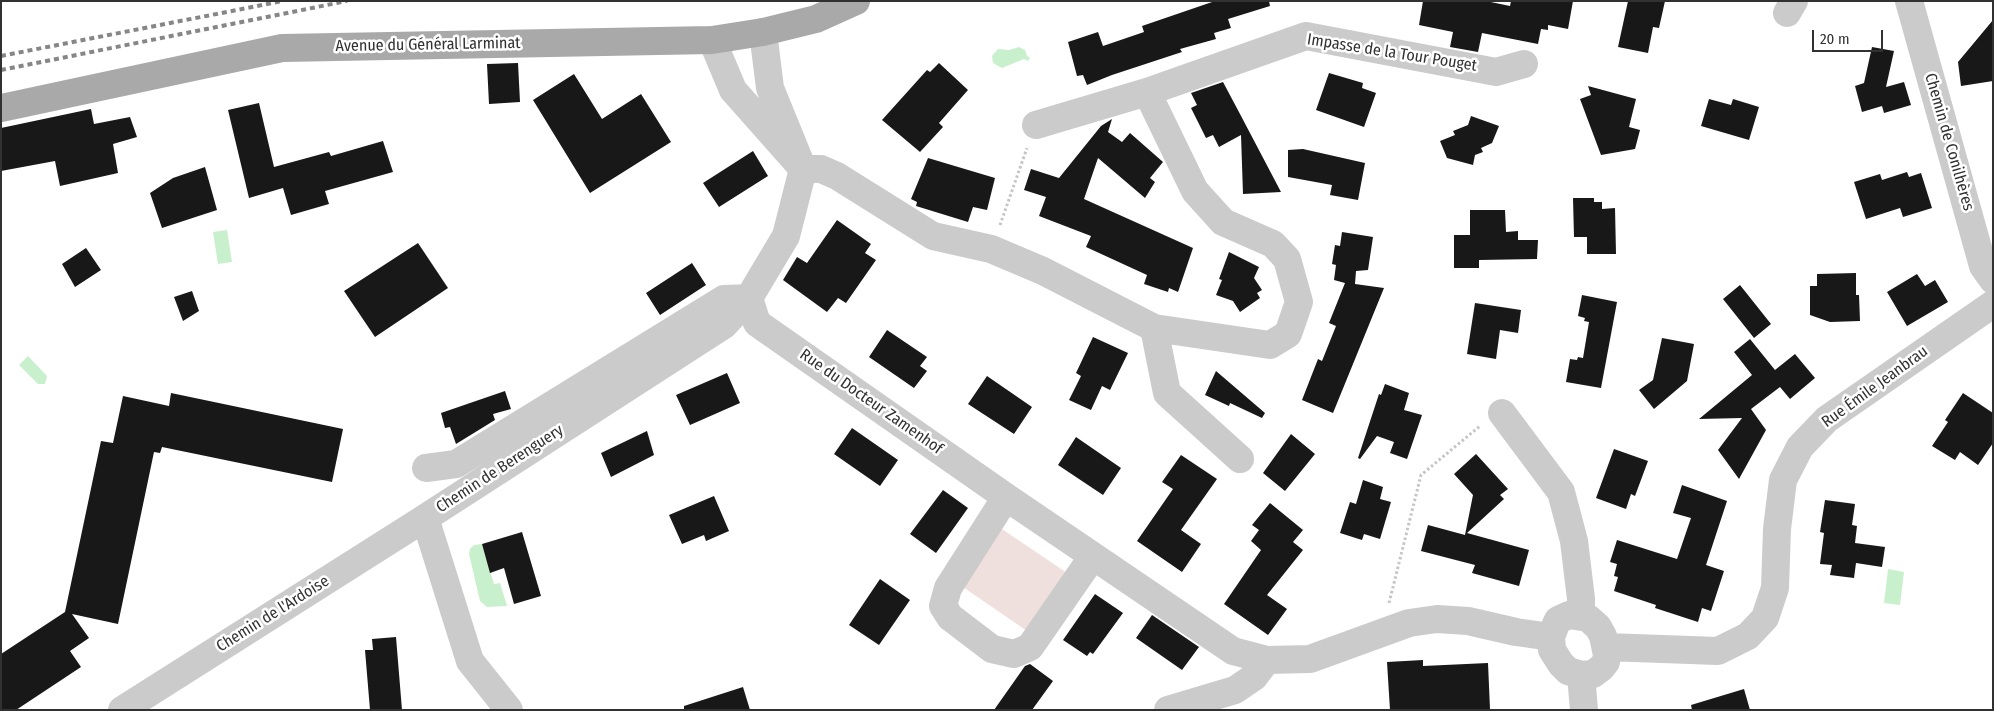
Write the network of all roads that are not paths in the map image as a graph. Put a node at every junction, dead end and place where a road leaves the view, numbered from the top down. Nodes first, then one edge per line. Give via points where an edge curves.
1 (856, 1) edge
2 (1909, 1) edge
3 (763, 32) junction
4 (712, 40) junction
5 (1524, 64) dead end
6 (1147, 92) junction
7 (1, 108) edge
8 (1036, 124) road end
9 (803, 169) junction
10 (1993, 280) edge
11 (749, 298) junction
12 (1993, 304) edge
13 (1154, 328) junction
14 (1502, 412) road end
15 (1240, 459) dead end
16 (426, 468) dead end
17 (1006, 497) junction
18 (425, 518) junction
19 (1093, 556) junction
20 (1581, 616) junction
21 (1551, 637) junction
22 (1606, 647) junction
23 (1267, 660) junction
24 (1581, 676) junction
25 (122, 710) edge
26 (509, 710) edge
27 (1168, 710) edge
28 (1584, 710) edge

1 - 3 main road, Avenue du Général Larminat via 816,19
2 - 10 street, Chemin de Conilhères via 1983,266
3 - 4 main road, Avenue du Général Larminat
3 - 9 street via 770,88
4 - 7 main road, Avenue du Général Larminat via 282,48
4 - 9 street via 733,90
5 - 6 street, Impasse de la Tour Pouget via 1496,72 1306,36
6 - 8 street, Impasse de la Tour Pouget
6 - 13 street via 1195,191 1223,222 1273,244 1287,259 1299,302 1288,334 1270,345
9 - 11 street, Chemin de Berenguery via 786,236
9 - 13 street via 820,169 837,176 933,236 991,249 1043,271
11 - 16 street, Chemin de Berenguery via 724,300 456,464
11 - 17 street, Rue du Docteur Zamenhof via 756,323
11 - 18 street, Chemin de Berenguery via 724,325
12 - 22 street, Rue Émile Jeanbrau via 1827,419 1800,447 1783,480 1775,588 1765,618 1748,636 1718,650
13 - 15 street via 1167,394
14 - 20 street via 1561,492 1574,541
17 - 19 street, Rue du Docteur Zamenhof
17 - 19 street via 948,588 943,606 950,617 992,649 1014,654 1030,647
18 - 25 street, Chemin de l'Ardoise
18 - 26 street, Chemin de Berenguery via 470,661
19 - 23 street, Rue du Docteur Zamenhof via 1233,651
20 - 21 street via 1569,615 1558,620
20 - 22 street via 1598,627
21 - 23 street, Rue du Docteur Zamenhof via 1468,621 1437,619 1409,623 1310,659
21 - 24 street via 1552,650 1561,664
22 - 24 street via 1602,668
23 - 27 street via 1254,677 1235,690
24 - 28 street

